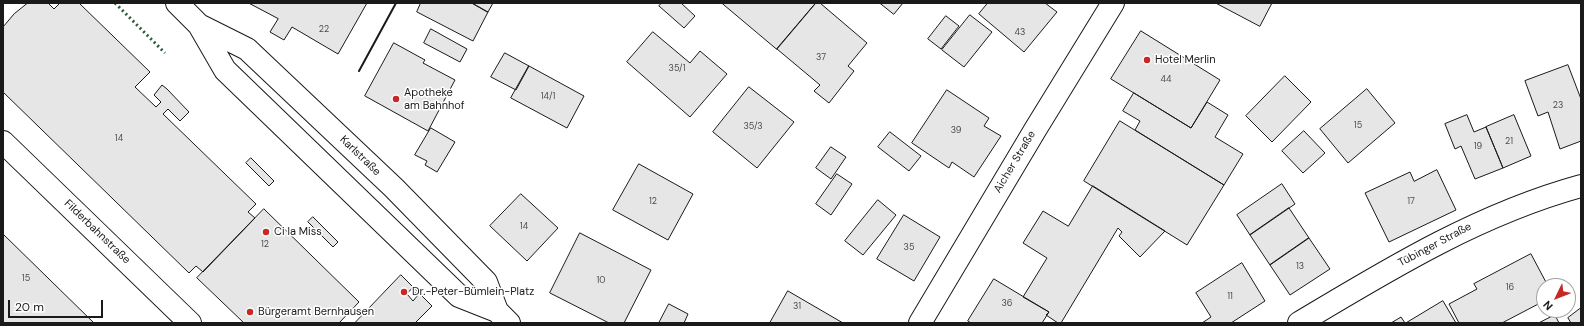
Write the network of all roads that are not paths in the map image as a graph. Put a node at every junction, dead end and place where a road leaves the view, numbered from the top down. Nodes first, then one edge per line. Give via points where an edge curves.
1 (177, 3) edge
2 (1113, 3) edge
3 (200, 24) junction
4 (311, 110) junction
5 (282, 124) junction
6 (3, 142) edge
7 (1581, 186) edge
8 (394, 188) junction
9 (369, 209) junction
10 (503, 317) edge
11 (190, 323) edge
12 (920, 323) edge
13 (1299, 323) edge

1 - 3 main road, Karlstraße
2 - 12 main road, Aicher Straße
3 - 4 main road, Karlstraße via 247,49
3 - 5 main road, Karlstraße via 225,70
4 - 5 main road via 291,101 284,103 278,108 278,117
4 - 8 main road, Karlstraße
5 - 9 main road, Karlstraße
6 - 11 main road, Filderbahnstraße
7 - 13 main road, Tübinger Straße via 1532,202 1468,228 1426,249
8 - 9 main road via 388,207
8 - 10 main road, Karlstraße via 486,282
9 - 10 main road, Karlstraße via 459,296

